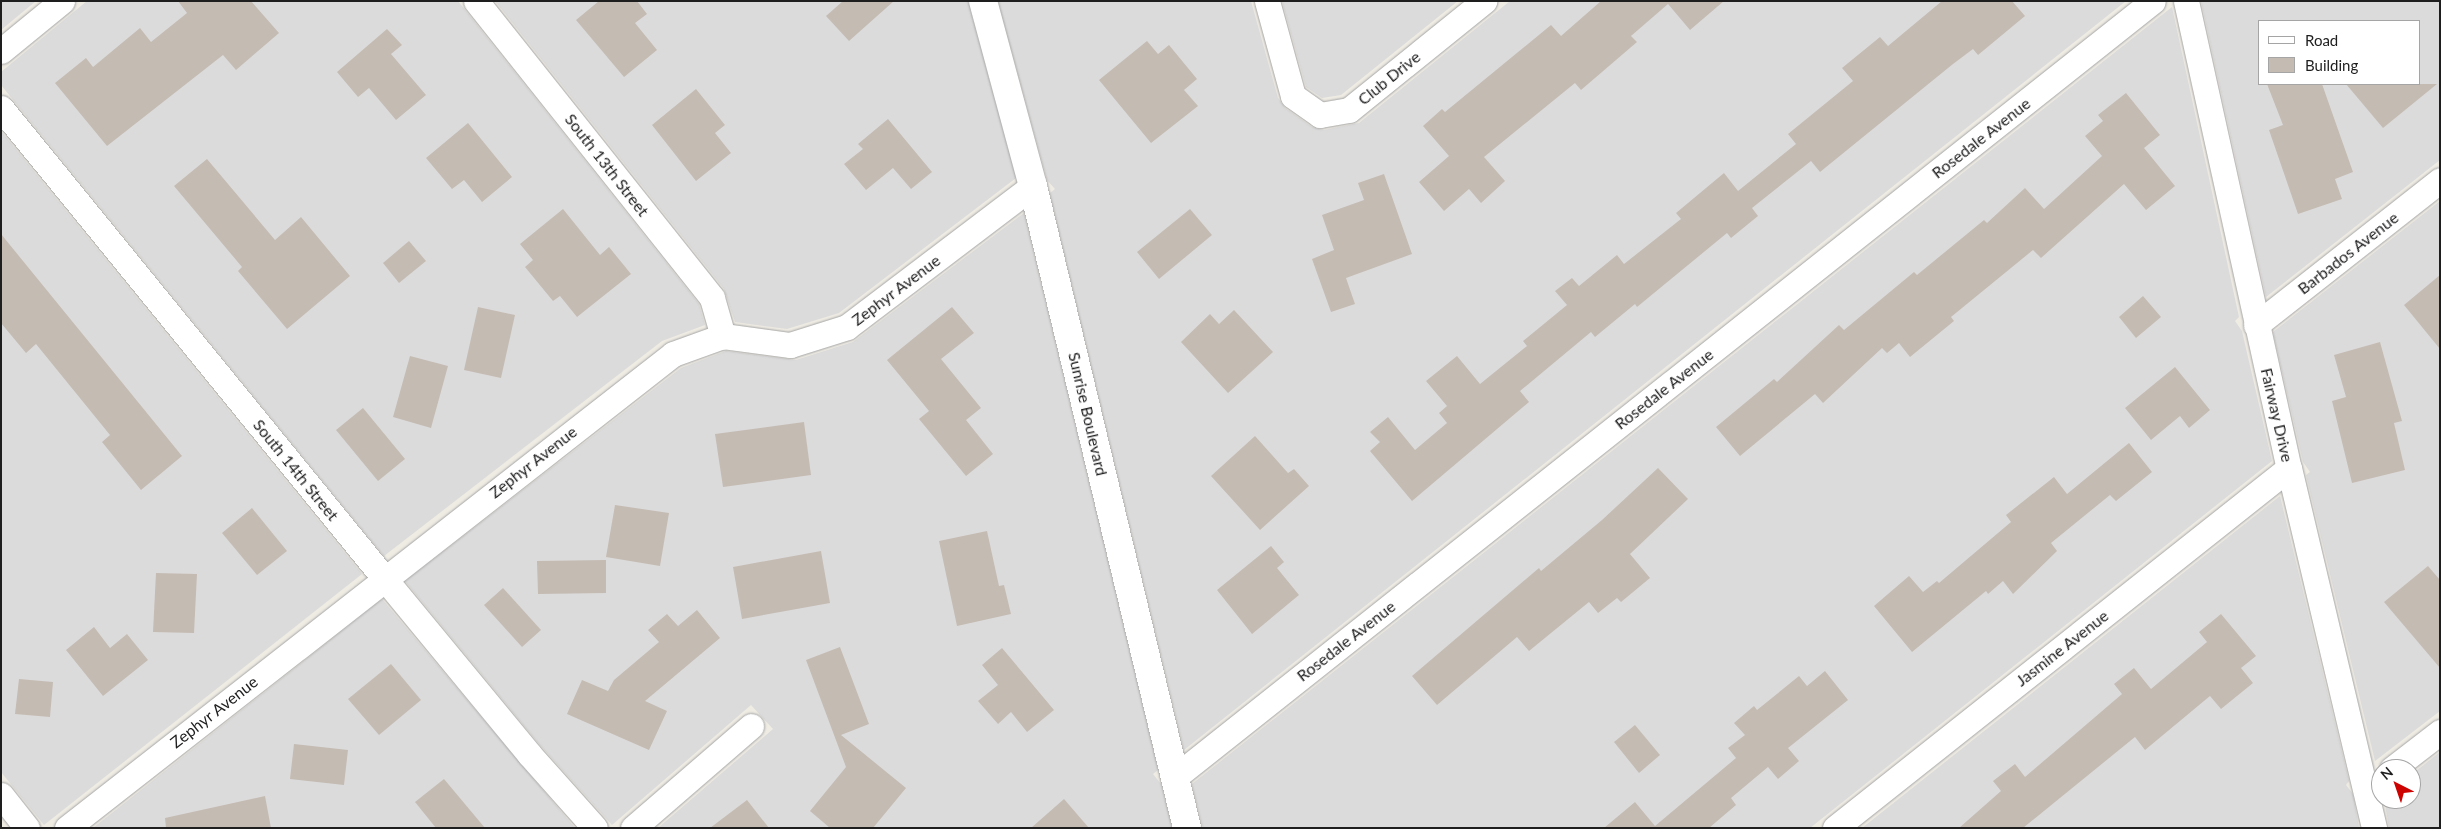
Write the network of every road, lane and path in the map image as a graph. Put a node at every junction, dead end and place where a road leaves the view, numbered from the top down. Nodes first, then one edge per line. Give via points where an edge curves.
1 (62, 1) edge
2 (476, 1) edge
3 (983, 1) edge
4 (1266, 1) edge
5 (1484, 1) edge
6 (2152, 1) edge
7 (2186, 1) edge
8 (1, 51) edge
9 (1, 108) edge
10 (2440, 180) edge
11 (1033, 186) junction
12 (2256, 325) junction
13 (723, 336) junction
14 (2289, 468) junction
15 (384, 578) junction
16 (751, 726) dead end
17 (2440, 732) edge
18 (2405, 759) edge
19 (2371, 772) edge
20 (1174, 777) junction
21 (1, 795) edge
22 (2374, 809) edge
23 (27, 828) edge
24 (67, 828) edge
25 (595, 828) edge
26 (633, 828) edge
27 (1187, 828) edge
28 (1835, 828) edge
29 (2374, 828) edge

1 - 8 street
2 - 13 street, South 13th Street via 712,298
3 - 11 street, Sunrise Boulevard
4 - 5 street, Club Drive via 1293,96 1320,115 1349,110
6 - 20 street, Rosedale Avenue
7 - 12 street, Fairway Drive
9 - 15 street, South 14th Street
10 - 12 street, Barbados Avenue
11 - 13 street, Zephyr Avenue via 847,327 790,346
11 - 20 street, Sunrise Boulevard
12 - 14 street, Fairway Drive
13 - 15 street, Zephyr Avenue via 672,354
14 - 19 street, Fairway Drive
14 - 28 street, Jasmine Avenue
15 - 24 street, Zephyr Avenue
15 - 25 street, South 14th Street via 529,754
16 - 26 street
17 - 18 street
20 - 27 street, Sunrise Boulevard
21 - 23 street
22 - 29 street, Fairway Drive

